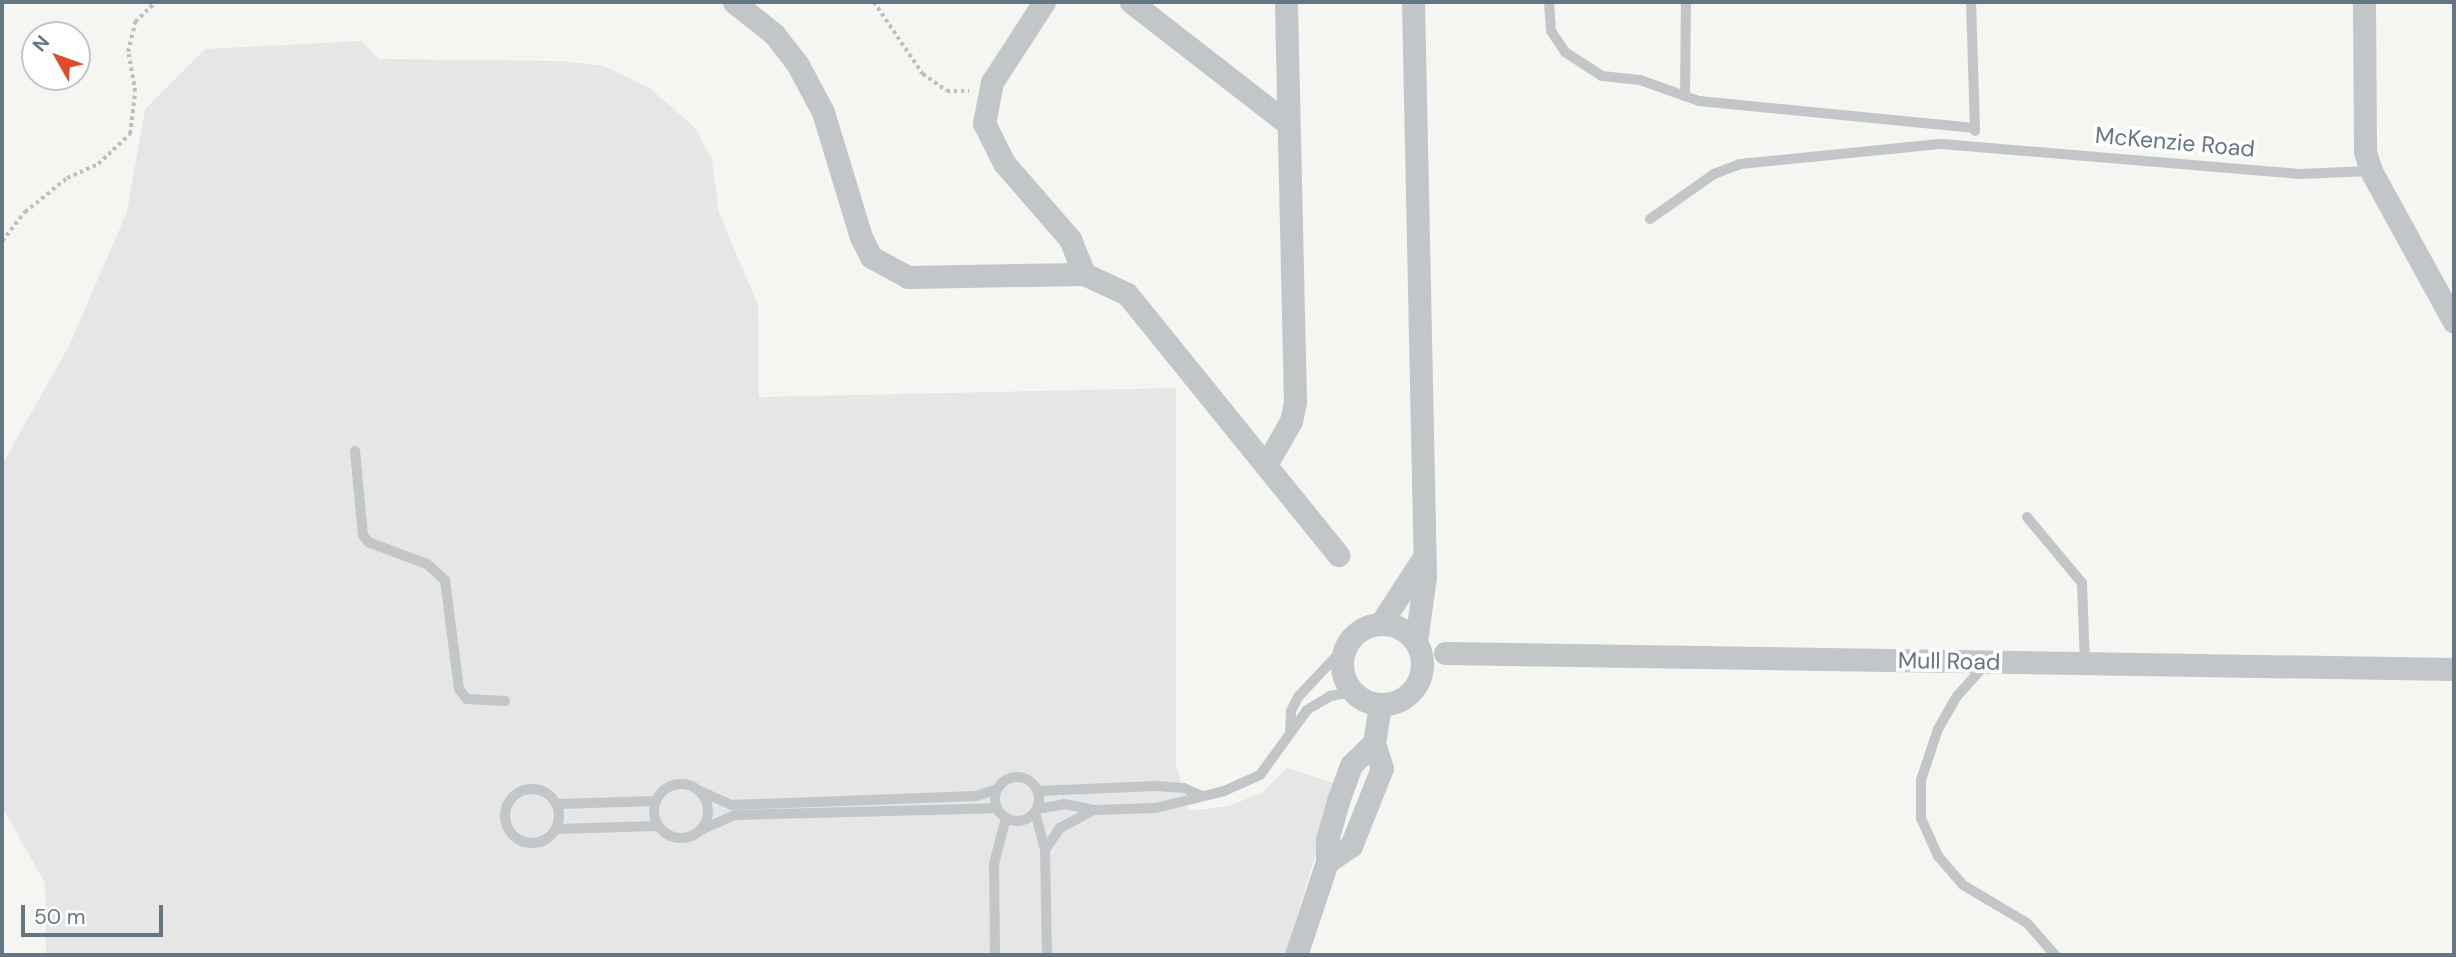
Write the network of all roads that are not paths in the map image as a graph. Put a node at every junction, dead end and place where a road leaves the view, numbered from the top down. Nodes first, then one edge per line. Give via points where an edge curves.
1 (734, 2) edge
2 (1044, 2) edge
3 (1131, 2) edge
4 (1286, 2) edge
5 (1413, 2) edge
6 (1549, 2) edge
7 (1686, 2) edge
8 (1971, 2) edge
9 (2364, 2) edge
10 (1685, 96) junction
11 (1287, 123) junction
12 (1975, 128) junction
13 (1976, 145) junction
14 (2371, 171) junction
15 (1650, 219) dead end
16 (1084, 274) junction
17 (2454, 322) edge
18 (355, 451) dead end
19 (1267, 463) junction
20 (2027, 517) dead end
21 (1338, 555) dead end
22 (1422, 561) junction
23 (1381, 623) junction
24 (1416, 641) junction
25 (1345, 648) junction
26 (1445, 653) dead end
27 (1989, 661) junction
28 (2085, 663) junction
29 (2454, 669) edge
30 (1353, 692) junction
31 (505, 701) dead end
32 (1380, 704) junction
33 (1290, 732) junction
34 (998, 789) junction
35 (700, 791) junction
36 (1038, 791) junction
37 (1200, 795) junction
38 (656, 801) junction
39 (557, 804) junction
40 (997, 808) junction
41 (1036, 810) junction
42 (1094, 810) junction
43 (1006, 818) junction
44 (658, 826) junction
45 (556, 829) junction
46 (701, 830) junction
47 (1045, 850) junction
48 (995, 955) edge
49 (1046, 955) edge
50 (1296, 955) edge
51 (2055, 955) edge

1 - 16 street via 774,34 798,65 823,112 860,237 880,264 908,277
2 - 16 street via 989,91 984,123 1004,163 1070,239
3 - 11 street
4 - 11 street
5 - 22 street
6 - 10 lane via 1551,31 1565,52 1584,68
7 - 10 lane
8 - 12 lane
9 - 14 street via 2365,152
10 - 12 lane
11 - 19 street via 1295,402 1291,421
12 - 13 lane
13 - 14 lane, McKenzie Road via 2299,174
13 - 15 lane, McKenzie Road via 1740,164 1714,174
14 - 17 street
16 - 19 street via 1127,294 1143,309
18 - 31 lane via 363,535 368,542 427,564 444,580 459,689 467,699
19 - 21 street
20 - 28 lane via 2082,583
22 - 23 street
22 - 24 street via 1425,597
23 - 24 street via 1395,625
23 - 25 street via 1359,630
24 - 32 street via 1421,653 1420,678 1405,697
25 - 30 street via 1342,671
25 - 33 lane via 1298,697 1291,711
26 - 27 street, Mull Road
27 - 28 street, Mull Road
27 - 51 lane via 1956,696 1938,729 1921,780 1921,818 1938,856 1963,885 2027,923
28 - 29 street, Mull Road
30 - 32 street
30 - 33 lane via 1317,702
32 - 50 street via 1374,743 1352,765
33 - 37 lane via 1261,775 1224,791
34 - 35 lane via 976,796 732,805
34 - 36 lane via 1006,780 1018,777 1030,781
34 - 40 lane
35 - 38 lane via 677,784
35 - 46 lane via 709,810
36 - 37 lane via 1156,786 1184,788
36 - 41 lane
37 - 42 lane via 1156,807
38 - 39 lane
38 - 44 lane
39 - 45 lane
39 - 45 lane via 542,790 524,790 510,800 505,817 511,833 526,843 543,841
40 - 43 lane
40 - 46 lane via 735,815
41 - 42 lane via 1073,804
41 - 43 lane via 1021,820
41 - 47 lane
42 - 47 lane via 1060,828
43 - 48 lane via 994,864
44 - 45 lane
44 - 46 lane via 668,836 682,839
47 - 49 lane

